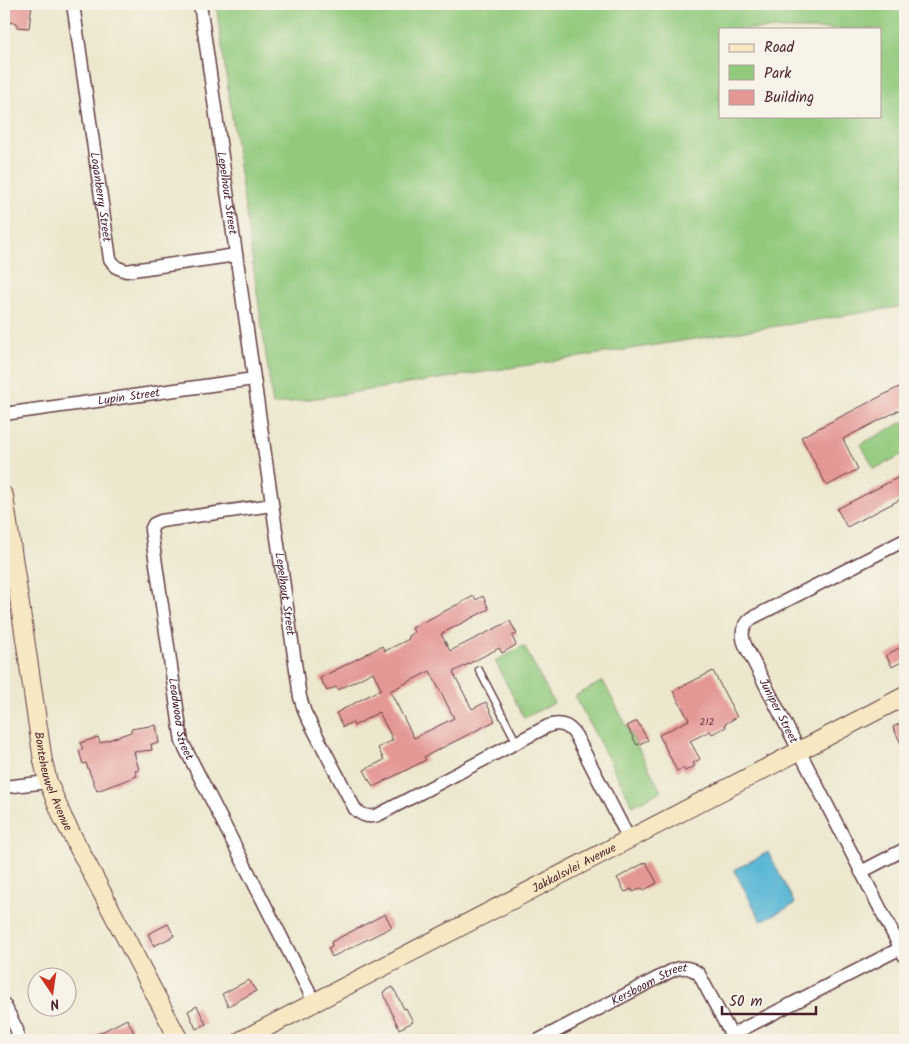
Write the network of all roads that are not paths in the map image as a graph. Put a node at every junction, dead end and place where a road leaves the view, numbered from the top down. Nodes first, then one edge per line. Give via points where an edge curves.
1 (73, 4) edge
2 (200, 4) edge
3 (236, 255) junction
4 (254, 379) junction
5 (4, 414) edge
6 (4, 496) edge
7 (272, 505) junction
8 (905, 540) edge
9 (479, 670) dead end
10 (905, 696) edge
11 (517, 742) junction
12 (799, 751) junction
13 (48, 782) junction
14 (4, 787) edge
15 (629, 840) junction
16 (905, 849) edge
17 (861, 872) junction
18 (903, 952) edge
19 (315, 1003) junction
20 (4, 1004) edge
21 (732, 1038) edge
22 (18, 1040) edge
23 (179, 1040) edge
24 (242, 1040) edge
25 (539, 1040) edge

1 - 3 street, Loganberry Street via 110,260 116,267 126,270
2 - 3 street, Lepelhout Street
3 - 4 street, Lepelhout Street
4 - 5 street, Lupin Street
4 - 7 street, Lepelhout Street
6 - 13 street, Bonteheuwel Avenue
7 - 11 street, Lepelhout Street via 302,703 359,812 368,816 378,815
7 - 19 street, Leadwood Street via 161,521 151,530 182,742
8 - 12 street, Juniper Street via 752,618 744,626 744,643
9 - 11 lane
10 - 12 street, Jakkalsvlei Avenue
11 - 15 street, Lepelhout Street via 553,724 568,727 576,736
12 - 15 street, Jakkalsvlei Avenue
12 - 17 street, Juniper Street
13 - 14 street
13 - 23 street, Bonteheuwel Avenue
15 - 19 street, Jakkalsvlei Avenue
16 - 17 street
17 - 18 street, Juniper Street
18 - 21 street
19 - 24 street, Jakkalsvlei Avenue
20 - 22 street via 17,1030
21 - 25 street, Kersboom Street via 699,974 683,967

